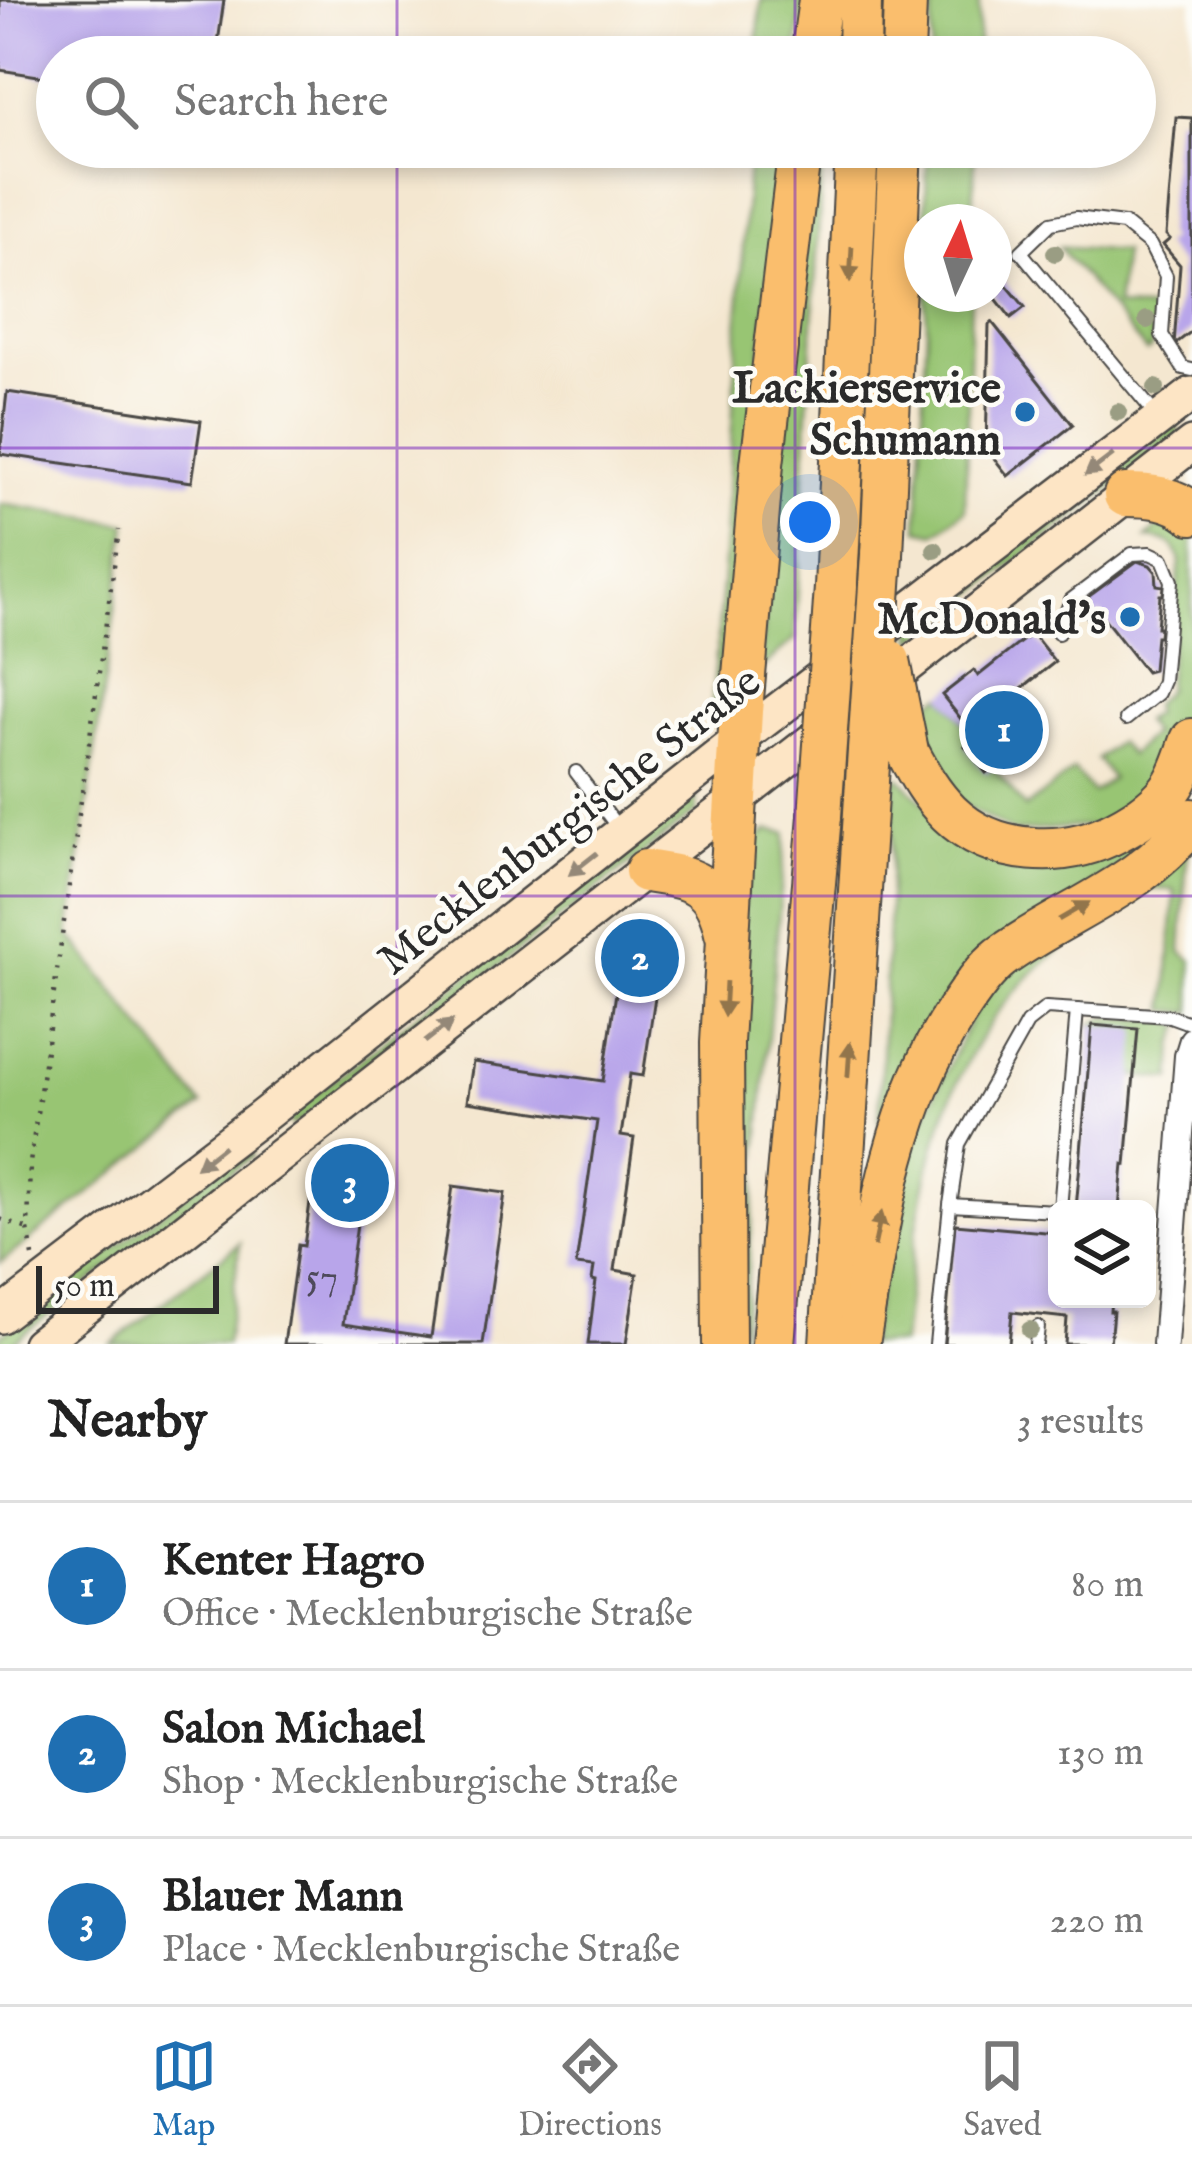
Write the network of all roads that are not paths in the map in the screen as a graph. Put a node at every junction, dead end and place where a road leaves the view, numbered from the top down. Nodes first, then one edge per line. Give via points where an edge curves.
1 (820, 0) edge
2 (860, 0) edge
3 (905, 0) edge
4 (815, 36) edge
5 (859, 36) edge
6 (904, 36) edge
7 (797, 168) edge
8 (856, 168) edge
9 (899, 168) edge
10 (1192, 370) edge
11 (1192, 394) edge
12 (1159, 419) junction
13 (1192, 444) edge
14 (1125, 495) junction
15 (1192, 513) edge
16 (878, 607) junction
17 (1058, 633) dead end
18 (1126, 719) dead end
19 (740, 740) junction
20 (1192, 740) edge
21 (576, 772) dead end
22 (753, 787) junction
23 (1192, 820) edge
24 (622, 833) junction
25 (646, 871) junction
26 (728, 942) junction
27 (1077, 1010) junction
28 (1192, 1024) edge
29 (1192, 1040) edge
30 (260, 1118) junction
31 (282, 1154) junction
32 (1059, 1200) edge
33 (950, 1205) junction
34 (1048, 1210) edge
35 (0, 1316) edge
36 (1038, 1328) dead end
37 (39, 1344) edge
38 (724, 1344) edge
39 (773, 1344) edge
40 (831, 1344) edge
41 (857, 1344) edge
42 (936, 1344) edge
43 (1036, 1344) edge
44 (1165, 1344) edge

1 - 4 highway
2 - 5 highway
3 - 6 highway
7 - 19 highway
8 -> 39 highway, bridge via 820,817
9 - 16 highway, bridge
10 - 12 lane via 1162,334 1166,275 1150,245 1124,224 1051,223 1021,252
11 - 12 main road, Mecklenburgische Straße
12 -> 19 main road, Mecklenburgische Straße
13 - 14 main road, Mecklenburgische Straße
14 - 15 highway
14 - 22 main road, Mecklenburgische Straße
16 - 20 highway, bridge via 907,751 923,783 952,816 1006,845 1051,850 1105,837 1151,811 1174,784
40 -> 16 highway, bridge
17 - 18 lane via 1071,600 1132,554 1163,559 1172,581 1163,681
19 - 22 highway
19 - 24 main road, Mecklenburgische Straße
21 - 24 lane
22 - 25 main road, Mecklenburgische Straße
22 - 26 highway
41 -> 23 highway via 896,1144 938,1041 964,1000 996,961 1138,875
24 -> 30 main road, Mecklenburgische Straße
25 - 26 highway via 703,886
31 -> 25 main road, Mecklenburgische Straße
26 -> 38 highway
27 - 28 lane
27 - 32 lane
27 - 33 lane via 1046,1008 1027,1023 959,1144
29 - 44 street
30 - 31 lane
30 -> 35 main road, Mecklenburgische Straße
31 - 37 main road, Mecklenburgische Straße
33 - 34 lane
33 - 42 lane
36 - 43 lane

